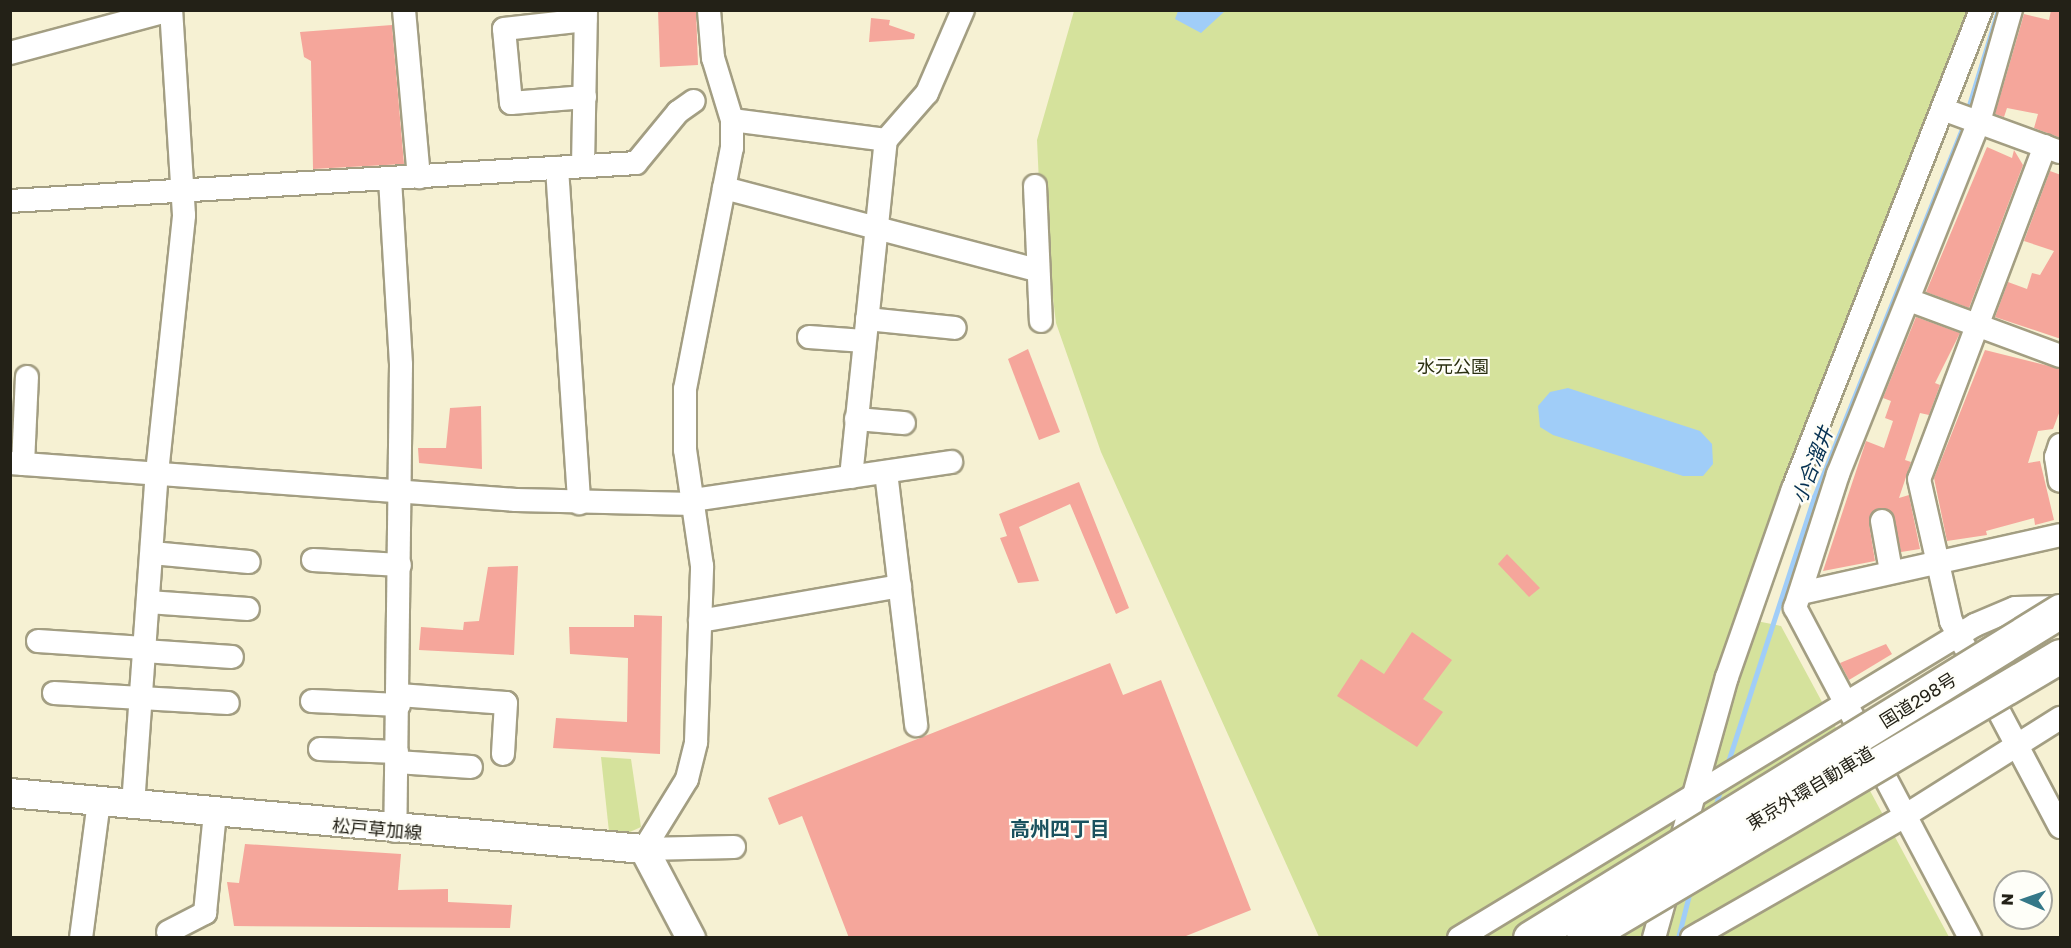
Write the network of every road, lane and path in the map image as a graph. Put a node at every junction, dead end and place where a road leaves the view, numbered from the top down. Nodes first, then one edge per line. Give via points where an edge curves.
1 (170, 10) edge
2 (404, 10) edge
3 (709, 10) edge
4 (963, 10) edge
5 (1981, 10) edge
6 (2010, 10) edge
7 (586, 15) edge
8 (10, 52) edge
9 (585, 97) junction
10 (694, 101) dead end
11 (1945, 110) junction
12 (732, 120) junction
13 (1978, 122) junction
14 (886, 140) junction
15 (2053, 149) edge
16 (583, 166) junction
17 (556, 168) junction
18 (419, 177) junction
19 (390, 179) junction
20 (1035, 186) dead end
21 (724, 188) junction
22 (185, 189) junction
23 (10, 201) edge
24 (877, 228) junction
25 (1036, 270) junction
26 (1909, 300) junction
27 (1041, 321) dead end
28 (1978, 325) junction
29 (955, 328) dead end
30 (866, 330) junction
31 (809, 337) dead end
32 (2061, 356) edge
33 (27, 377) dead end
34 (856, 419) junction
35 (904, 423) dead end
36 (2061, 445) edge
37 (951, 462) dead end
38 (17, 464) edge
39 (886, 472) junction
40 (157, 473) junction
41 (851, 477) junction
42 (2061, 481) edge
43 (401, 492) junction
44 (694, 502) junction
45 (579, 503) junction
46 (1882, 521) dead end
47 (2061, 536) edge
48 (152, 553) junction
49 (314, 560) dead end
50 (1937, 561) junction
51 (249, 562) dead end
52 (400, 565) junction
53 (1891, 571) junction
54 (900, 586) junction
55 (1762, 588) junction
56 (1798, 601) junction
57 (148, 602) junction
58 (248, 609) dead end
59 (2061, 609) edge
60 (700, 621) junction
61 (1958, 635) junction
62 (2061, 636) edge
63 (38, 641) dead end
64 (144, 649) junction
65 (2061, 656) edge
66 (232, 657) dead end
67 (2061, 682) edge
68 (54, 693) dead end
69 (140, 697) junction
70 (399, 700) junction
71 (312, 701) dead end
72 (228, 703) dead end
73 (1844, 706) junction
74 (2061, 718) edge
75 (916, 725) dead end
76 (2016, 745) junction
77 (320, 748) dead end
78 (503, 754) dead end
79 (397, 757) junction
80 (471, 767) dead end
81 (10, 793) edge
82 (1701, 795) junction
83 (99, 801) junction
84 (133, 805) junction
85 (216, 813) junction
86 (1903, 817) junction
87 (2061, 827) edge
88 (395, 831) junction
89 (734, 847) dead end
90 (644, 849) junction
91 (168, 932) dead end
92 (1693, 937) edge
93 (81, 938) edge
94 (691, 938) edge
95 (1459, 938) edge
96 (1530, 938) edge
97 (1559, 938) edge
98 (1583, 938) edge
99 (1623, 938) edge
100 (1654, 938) edge
101 (1970, 938) edge

1 - 8 street
1 - 22 street
2 - 18 street
3 - 12 street via 713,58
4 - 14 street via 927,93
5 - 11 street
6 - 13 street
7 - 9 street
7 - 9 street via 504,28 512,102
9 - 16 street
10 - 16 street via 678,112 636,163
11 - 13 street
11 - 55 street via 1793,489
12 - 14 street
12 - 21 street
13 - 15 street
13 - 26 street
14 - 24 street
15 - 28 street
16 - 17 street
17 - 18 street
17 - 45 street
18 - 19 street
19 - 22 street
19 - 43 street
20 - 25 street
21 - 24 street
21 - 44 street via 685,389 684,435
22 - 23 street
22 - 40 street
24 - 25 street
24 - 30 street
25 - 27 street
26 - 28 street
26 - 56 street via 1838,474
28 - 32 street
28 - 50 street via 1919,479
29 - 30 street
30 - 31 street
30 - 34 street
33 - 38 street
34 - 35 street
34 - 41 street
36 - 42 street via 2056,457
37 - 39 street
38 - 40 street
39 - 41 street
39 - 54 street
40 - 43 street
40 - 48 street
41 - 44 street
43 - 45 street
43 - 52 street
44 - 45 street
44 - 60 street via 702,566
46 - 53 street
47 - 50 street
48 - 51 street
48 - 57 street
49 - 52 street
50 - 53 street
50 - 61 street
52 - 70 street
53 - 56 street
54 - 60 street
54 - 75 street
55 - 56 street
55 - 82 street via 1737,652
56 - 73 street
57 - 58 street
57 - 64 street
59 - 61 street via 2015,608
59 - 96 highway, 国道298号, bridge
60 - 90 street via 693,762
61 - 73 street
61 - 76 street
62 - 97 highway, 東京外環自動車道
63 - 64 street
64 - 66 street
64 - 69 street
65 - 98 highway, 東京外環自動車道, bridge
67 - 99 highway
68 - 69 street
69 - 72 street
69 - 84 street
70 - 71 street
70 - 78 street via 506,703
70 - 79 street
73 - 82 street
73 - 86 street
74 - 76 street
76 - 86 street
76 - 87 street
77 - 79 street
79 - 80 street
79 - 88 street
81 - 83 main road, 松戸草加線
82 - 95 street
82 - 100 street
83 - 84 main road, 松戸草加線
83 - 93 street
84 - 85 main road, 松戸草加線
85 - 88 main road, 松戸草加線
85 - 91 street via 205,913
86 - 92 street
86 - 101 street
88 - 90 main road, 松戸草加線
89 - 90 street
90 - 94 main road

